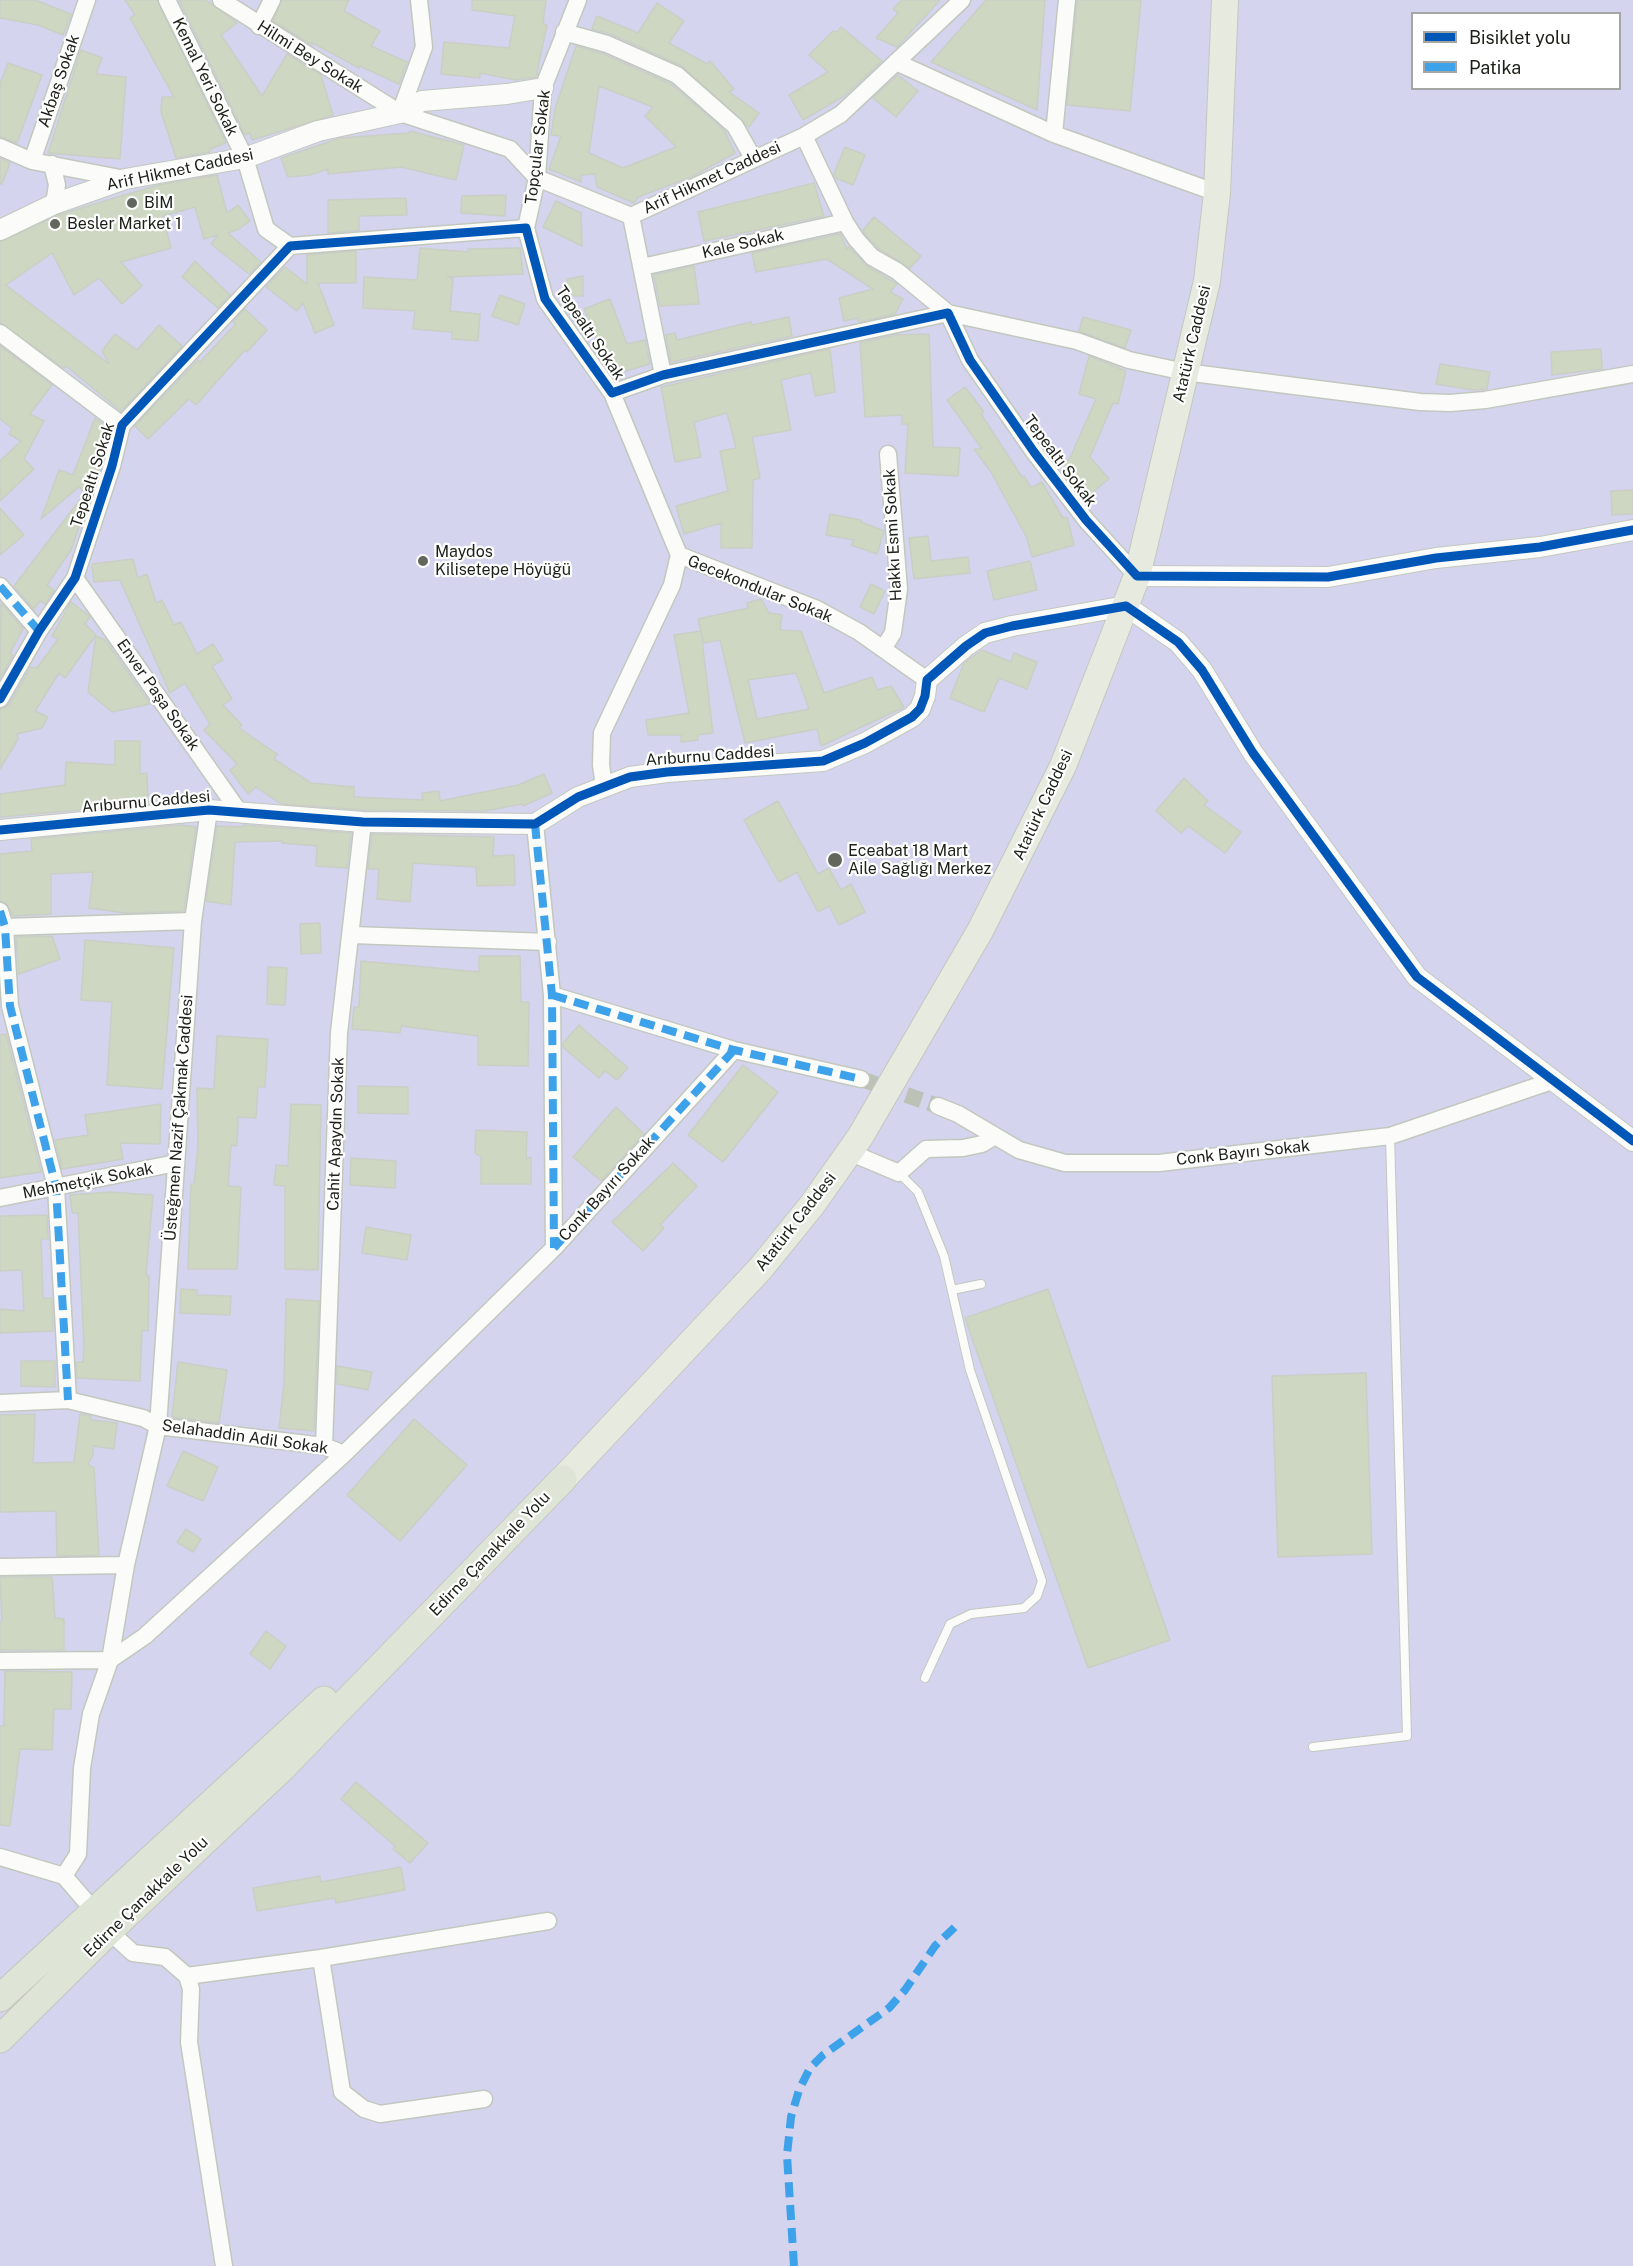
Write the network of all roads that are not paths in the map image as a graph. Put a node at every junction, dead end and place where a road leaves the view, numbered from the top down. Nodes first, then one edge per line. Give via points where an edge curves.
1 (87, 0) edge
2 (167, 0) edge
3 (221, 0) edge
4 (272, 0) edge
5 (419, 0) edge
6 (578, 0) edge
7 (962, 0) edge
8 (1066, 0) edge
9 (1225, 0) edge
10 (259, 26) junction
11 (564, 32) junction
12 (896, 62) junction
13 (543, 88) junction
14 (400, 113) junction
15 (1054, 134) junction
16 (804, 136) junction
17 (0, 147) edge
18 (244, 158) junction
19 (753, 158) junction
20 (32, 161) junction
21 (52, 164) junction
22 (537, 178) junction
23 (125, 179) junction
24 (1217, 193) junction
25 (54, 204) junction
26 (631, 216) junction
27 (845, 222) junction
28 (526, 228) junction
29 (0, 230) edge
30 (290, 246) junction
31 (642, 267) junction
32 (948, 313) junction
33 (0, 333) edge
34 (1185, 372) junction
35 (1633, 374) edge
36 (663, 375) junction
37 (612, 393) junction
38 (122, 425) junction
39 (888, 454) dead end
40 (1633, 530) edge
41 (679, 555) junction
42 (1137, 576) junction
43 (75, 578) junction
44 (0, 586) edge
45 (1126, 606) junction
46 (39, 631) junction
47 (883, 649) junction
48 (927, 680) junction
49 (0, 699) edge
50 (604, 786) junction
51 (209, 810) junction
52 (240, 813) junction
53 (363, 822) junction
54 (535, 824) junction
55 (0, 830) edge
56 (2, 919) edge
57 (193, 921) junction
58 (352, 935) junction
59 (548, 942) junction
60 (552, 995) junction
61 (5, 1008) edge
62 (734, 1050) junction
63 (861, 1079) tunnel mouth
64 (1552, 1081) junction
65 (938, 1106) tunnel mouth
66 (995, 1136) junction
67 (1390, 1136) junction
68 (1633, 1141) edge
69 (849, 1152) junction
70 (176, 1163) junction
71 (898, 1173) junction
72 (56, 1187) junction
73 (0, 1198) edge
74 (554, 1248) junction
75 (981, 1284) dead end
76 (952, 1290) junction
77 (68, 1400) junction
78 (0, 1403) edge
79 (158, 1426) junction
80 (324, 1446) junction
81 (344, 1454) junction
82 (563, 1479) joint
83 (126, 1565) junction
84 (0, 1567) edge
85 (110, 1660) junction
86 (0, 1661) edge
87 (925, 1678) dead end
88 (1312, 1748) dead end
89 (0, 1857) edge
90 (64, 1876) junction
91 (102, 1921) junction
92 (548, 1921) dead end
93 (321, 1958) junction
94 (187, 1976) junction
95 (0, 1998) edge
96 (0, 2039) edge
97 (484, 2099) dead end
98 (224, 2266) edge

1 - 20 street, Akbaş Sokak
2 - 18 street, Kemal Yeri Sokak
3 - 10 street, Hilmi Bey Sokak
4 - 10 street
5 - 14 street via 423,47
6 - 11 street, Topçular Sokak
7 - 12 street, Arif Hikmet Caddesi
8 - 15 street
9 - 24 main road, Atatürk Caddesi
10 - 14 street, Hilmi Bey Sokak
11 - 13 street, Topçular Sokak
11 - 19 street via 607,45 677,75 735,126
12 - 15 street
12 - 16 street, Arif Hikmet Caddesi via 841,114
13 - 14 street, Arif Hikmet Caddesi via 422,101
13 - 22 street, Topçular Sokak
14 - 18 street, Arif Hikmet Caddesi via 318,132
14 - 22 street, Arif Hikmet Caddesi via 510,149
15 - 24 street
16 - 19 street, Arif Hikmet Caddesi
16 - 27 street
17 - 20 street
18 - 23 street, Arif Hikmet Caddesi
18 - 30 street, Kemal Yeri Sokak via 266,229
19 - 26 street, Arif Hikmet Caddesi
20 - 21 street
21 - 23 street
21 - 25 street via 57,185
22 - 26 street, Arif Hikmet Caddesi
22 - 28 street, Topçular Sokak
23 - 25 street, Arif Hikmet Caddesi
24 - 34 main road, Atatürk Caddesi via 1207,281
25 - 29 street, Arif Hikmet Caddesi
26 - 31 street
27 - 31 street, Kale Sokak
27 - 32 street via 872,257 897,271
28 - 30 street
28 - 37 street, Tepealtı Sokak via 545,298
30 - 38 street, Tepealtı Sokak
31 - 36 street
32 - 34 street via 1077,341 1129,360
32 - 36 street, Tepealtı Sokak
32 - 42 street, Tepealtı Sokak via 970,360 1034,452 1086,520
33 - 38 street
34 - 35 street via 1361,396 1450,403 1558,389
34 - 42 main road, Atatürk Caddesi
36 - 37 street, Tepealtı Sokak
37 - 41 street, Gecekondular Sokak
38 - 43 street, Tepealtı Sokak
39 - 47 street, Hakkı Esmi Sokak via 899,589 893,633
40 - 42 street via 1328,577
41 - 47 street, Gecekondular Sokak via 817,609
41 - 50 street via 672,585 602,733
42 - 45 main road, Atatürk Caddesi
43 - 46 street, Tepealtı Sokak
43 - 52 street, Enver Paşa Sokak
44 - 46 street
45 - 48 street via 985,633
45 - 64 street via 1178,642 1202,670 1253,753 1418,977
45 - 69 main road, Atatürk Caddesi via 1063,766 1021,853 912,1052
46 - 49 street, Tepealtı Sokak
47 - 48 street, Gecekondular Sokak
48 - 50 street, Arıburnu Caddesi via 922,702 912,717 823,761 667,771
50 - 54 street, Arıburnu Caddesi
51 - 52 street, Arıburnu Caddesi
51 - 55 street, Arıburnu Caddesi
51 - 57 street, Üsteğmen Nazif Çakmak Caddesi
52 - 53 street, Arıburnu Caddesi
53 - 54 street, Arıburnu Caddesi
53 - 58 street, Cahit Apaydın Sokak
54 - 59 street, Conk Bayırı Sokak
56 - 57 street
56 - 61 street
57 - 70 street, Üsteğmen Nazif Çakmak Caddesi
58 - 59 street
58 - 80 street, Cahit Apaydın Sokak via 339,1033
59 - 60 street, Conk Bayırı Sokak
60 - 62 street
60 - 74 street, Conk Bayırı Sokak
61 - 72 street
62 - 63 street
62 - 74 street, Conk Bayırı Sokak
64 - 67 street, Conk Bayırı Sokak
64 - 68 street
65 - 66 street, Conk Bayırı Sokak
66 - 67 street, Conk Bayırı Sokak via 1019,1150 1065,1163 1159,1163
66 - 71 street via 963,1148 926,1149
67 - 88 lane via 1407,1736
69 - 71 street
69 - 82 main road, Atatürk Caddesi via 760,1269
70 - 72 street, Mehmetçik Sokak
70 - 79 street, Üsteğmen Nazif Çakmak Caddesi
71 - 76 lane via 918,1192 944,1256
72 - 73 street, Mehmetçik Sokak
72 - 77 street
74 - 81 street, Selahaddin Adil Sokak
75 - 76 lane
76 - 87 lane via 970,1371 1041,1581 1037,1596 1024,1608 970,1614 950,1624
77 - 78 street, Selahaddin Adil Sokak
77 - 79 street, Selahaddin Adil Sokak via 143,1418
79 - 80 street, Selahaddin Adil Sokak
79 - 83 street, Üsteğmen Nazif Çakmak Caddesi
80 - 81 street, Selahaddin Adil Sokak
81 - 85 street via 145,1636
82 - 91 highway, Edirne Çanakkale Yolu
83 - 84 street
83 - 85 street, Üsteğmen Nazif Çakmak Caddesi
85 - 86 street
85 - 90 street, Üsteğmen Nazif Çakmak Caddesi via 91,1714 82,1768 78,1854
89 - 90 street
90 - 91 street
91 - 94 street via 133,1953 165,1957
91 - 95 highway, Edirne Çanakkale Yolu
91 - 96 highway, Edirne Çanakkale Yolu
92 - 93 street
93 - 94 street
93 - 97 street via 342,2092 364,2109 380,2114
94 - 98 street via 192,1989 189,2042

